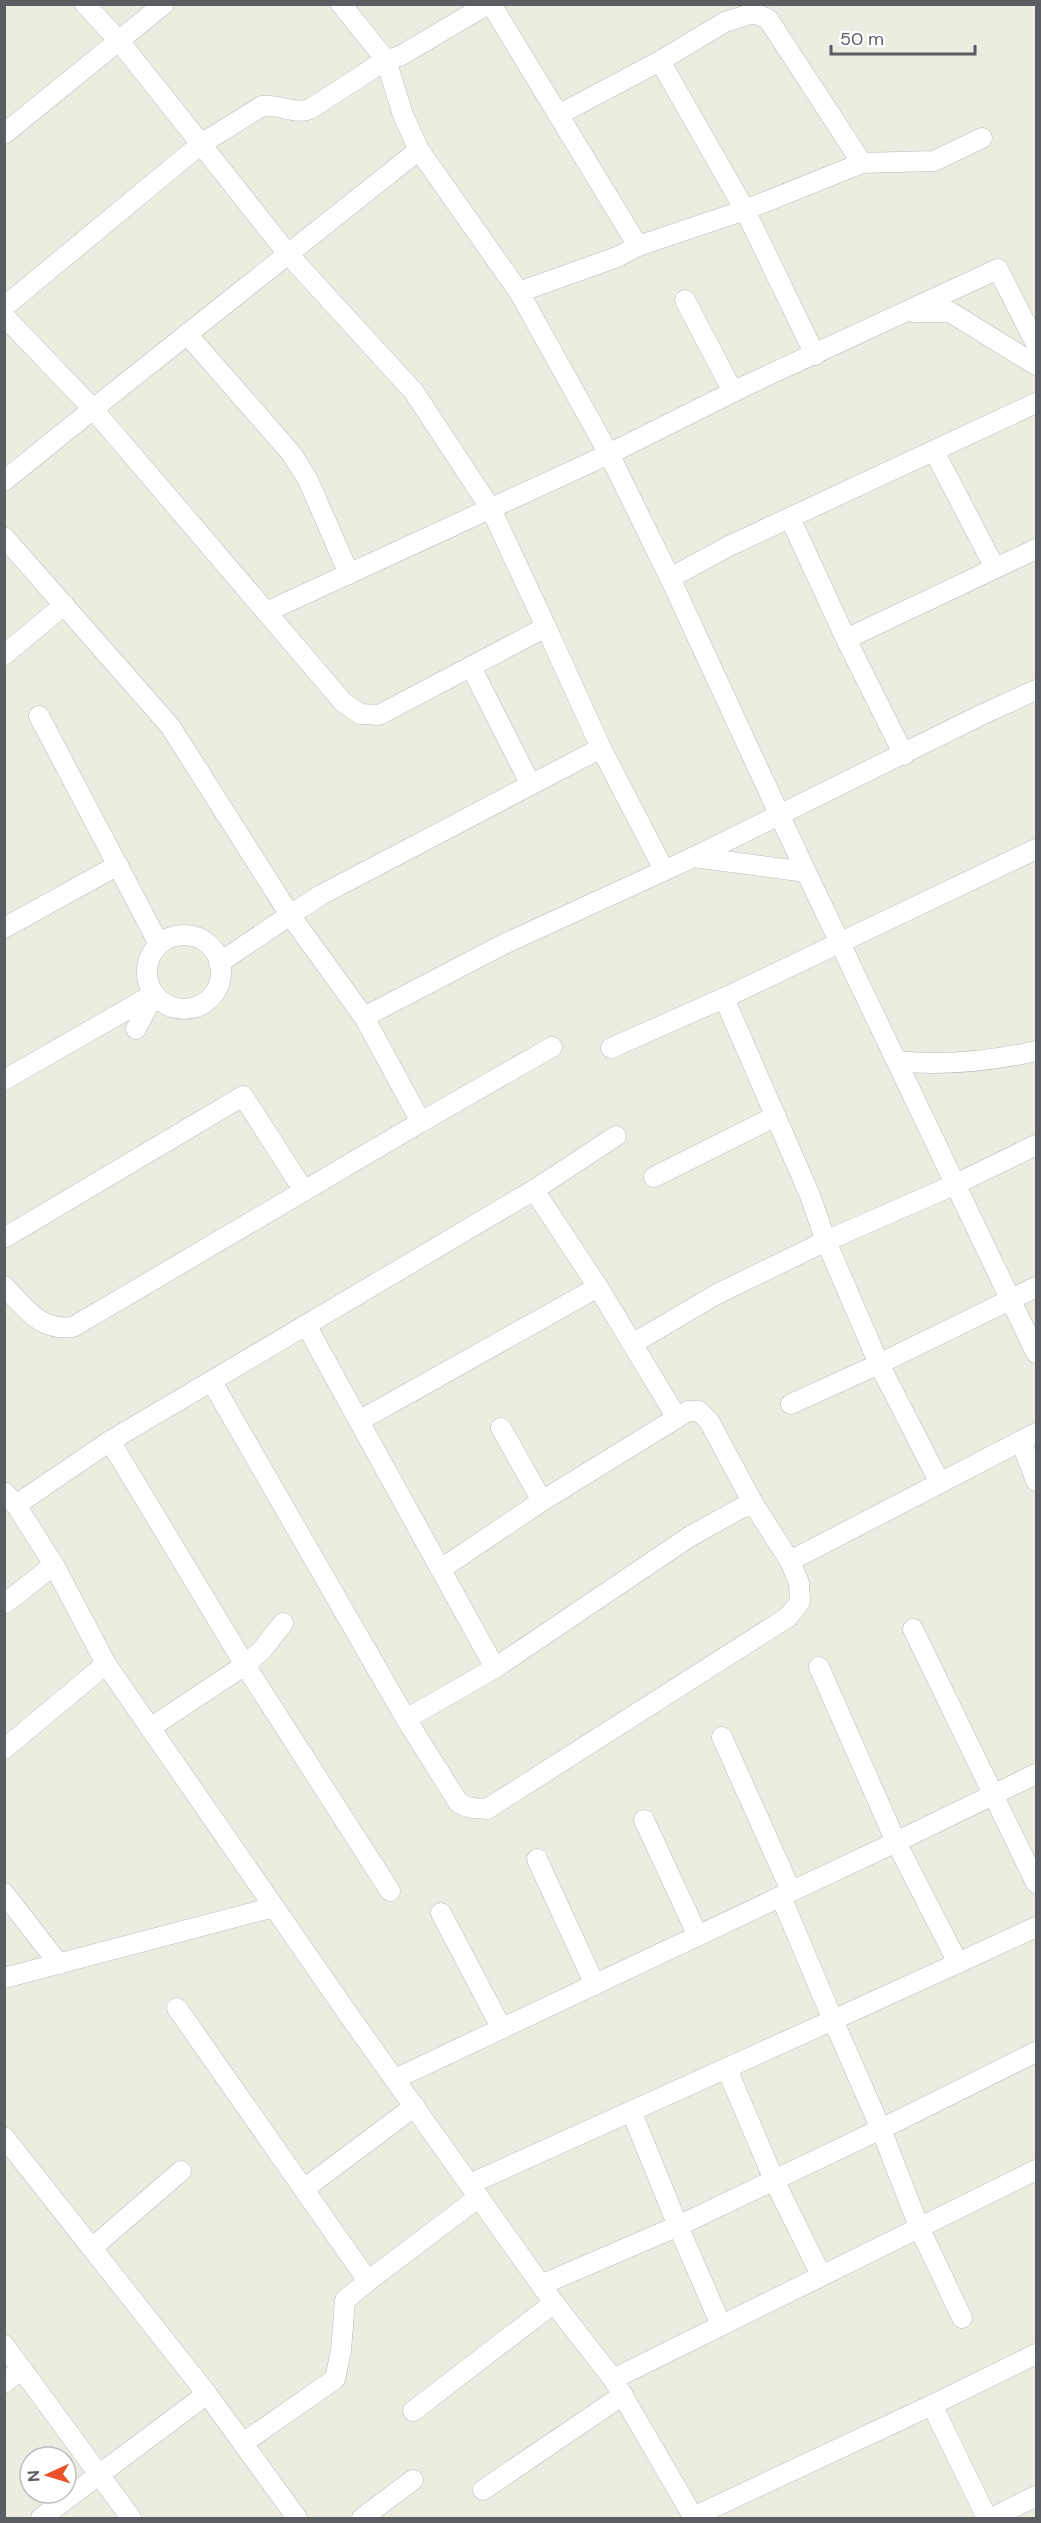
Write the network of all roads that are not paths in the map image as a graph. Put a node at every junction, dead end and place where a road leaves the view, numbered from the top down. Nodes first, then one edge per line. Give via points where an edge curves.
1 (85, 4) edge
2 (164, 4) edge
3 (341, 4) edge
4 (489, 4) edge
5 (119, 41) junction
6 (387, 60) junction
7 (660, 61) junction
8 (558, 115) junction
9 (4, 134) edge
10 (982, 138) dead end
11 (201, 144) junction
12 (419, 150) junction
13 (862, 163) junction
14 (745, 210) junction
15 (638, 246) junction
16 (288, 254) junction
17 (519, 292) junction
18 (685, 300) dead end
19 (4, 307) edge
20 (907, 311) junction
21 (4, 316) edge
22 (187, 334) junction
23 (1036, 344) edge
24 (815, 355) junction
25 (1036, 365) edge
26 (733, 392) junction
27 (1036, 403) edge
28 (93, 409) junction
29 (934, 451) junction
30 (609, 454) junction
31 (4, 481) edge
32 (491, 509) junction
33 (790, 518) junction
34 (4, 537) edge
35 (1036, 549) edge
36 (994, 568) junction
37 (349, 574) junction
38 (670, 578) junction
39 (64, 605) junction
40 (266, 612) junction
41 (546, 627) junction
42 (846, 639) junction
43 (4, 655) edge
44 (471, 667) junction
45 (1036, 690) edge
46 (39, 716) dead end
47 (601, 748) junction
48 (904, 755) junction
49 (531, 785) junction
50 (780, 814) junction
51 (1036, 849) edge
52 (694, 857) junction
53 (118, 865) junction
54 (664, 870) junction
55 (806, 872) junction
56 (290, 915) junction
57 (4, 928) edge
58 (840, 941) junction
59 (159, 944) junction
60 (219, 963) junction
61 (154, 994) junction
62 (724, 998) junction
63 (364, 1017) junction
64 (136, 1029) dead end
65 (552, 1047) dead end
66 (611, 1048) dead end
67 (1036, 1051) edge
68 (897, 1061) junction
69 (4, 1080) edge
70 (776, 1116) junction
71 (421, 1122) junction
72 (616, 1136) dead end
73 (1036, 1145) edge
74 (654, 1177) dead end
75 (956, 1184) junction
76 (534, 1190) junction
77 (304, 1191) junction
78 (4, 1238) edge
79 (826, 1241) junction
80 (4, 1286) edge
81 (598, 1287) junction
82 (1036, 1287) edge
83 (1010, 1299) junction
84 (306, 1325) junction
85 (632, 1344) junction
86 (1036, 1353) edge
87 (879, 1364) junction
88 (212, 1382) junction
89 (791, 1404) dead end
90 (677, 1418) junction
91 (359, 1421) junction
92 (501, 1428) dead end
93 (1029, 1437) edge
94 (110, 1441) junction
95 (1036, 1481) edge
96 (940, 1483) junction
97 (10, 1498) edge
98 (542, 1501) junction
99 (754, 1505) junction
100 (790, 1561) junction
101 (54, 1565) junction
102 (441, 1569) junction
103 (4, 1604) edge
104 (283, 1623) dead end
105 (913, 1629) dead end
106 (106, 1664) junction
107 (245, 1665) junction
108 (819, 1667) dead end
109 (495, 1668) junction
110 (406, 1719) junction
111 (150, 1728) junction
112 (722, 1737) dead end
113 (4, 1749) edge
114 (1036, 1774) edge
115 (994, 1795) junction
116 (644, 1820) dead end
117 (896, 1842) junction
118 (537, 1859) dead end
119 (1036, 1883) edge
120 (390, 1891) dead end
121 (4, 1893) edge
122 (786, 1894) junction
123 (274, 1906) junction
124 (441, 1913) dead end
125 (1036, 1928) edge
126 (698, 1936) junction
127 (958, 1963) junction
128 (58, 1964) junction
129 (4, 1978) edge
130 (595, 1985) junction
131 (177, 2008) dead end
132 (833, 2020) junction
133 (502, 2029) junction
134 (1036, 2052) edge
135 (727, 2069) junction
136 (395, 2079) junction
137 (415, 2106) junction
138 (632, 2113) junction
139 (881, 2129) junction
140 (4, 2137) edge
141 (1036, 2170) edge
142 (181, 2171) dead end
143 (774, 2180) junction
144 (304, 2189) junction
145 (475, 2191) junction
146 (678, 2226) junction
147 (919, 2227) junction
148 (92, 2248) junction
149 (821, 2275) junction
150 (368, 2281) junction
151 (541, 2285) junction
152 (554, 2303) junction
153 (962, 2318) dead end
154 (721, 2325) junction
155 (4, 2345) edge
156 (1036, 2354) edge
157 (22, 2369) junction
158 (4, 2383) edge
159 (618, 2387) junction
160 (207, 2394) junction
161 (932, 2405) junction
162 (413, 2411) dead end
163 (243, 2443) junction
164 (98, 2474) junction
165 (413, 2480) dead end
166 (483, 2490) dead end
167 (1036, 2496) edge
168 (687, 2516) edge
169 (41, 2518) edge
170 (131, 2518) edge
171 (297, 2518) edge
172 (362, 2518) edge
173 (989, 2518) edge

1 - 5 street
2 - 5 street
3 - 6 street
4 - 6 street
4 - 8 street
5 - 9 street
5 - 11 street
6 - 11 street via 302,112 262,106
6 - 12 street via 403,115
7 - 8 street
7 - 13 street via 725,22 754,12 768,19
7 - 14 street
8 - 15 street
10 - 13 street via 934,161
11 - 16 street
11 - 19 street
12 - 16 street
12 - 17 street
13 - 14 street
14 - 15 street
14 - 24 street
15 - 17 street
16 - 22 street
16 - 32 street via 400,375
17 - 30 street
18 - 26 street
20 - 23 street via 998,269
20 - 24 street
20 - 25 street via 950,312
21 - 28 street
22 - 28 street
22 - 37 street via 291,453 308,480
24 - 26 street
26 - 30 street
27 - 29 street
28 - 31 street
28 - 40 street
29 - 33 street
29 - 36 street
30 - 32 street
30 - 38 street
32 - 37 street
32 - 41 street
33 - 38 street
33 - 42 street
34 - 39 street
35 - 36 street
36 - 42 street
37 - 40 street
38 - 50 street
39 - 43 street
39 - 56 street via 170,726
40 - 44 street via 343,702 360,714 379,715
41 - 44 street
41 - 47 street
42 - 48 street
44 - 49 street
45 - 48 street
46 - 53 street
47 - 49 street
47 - 54 street
48 - 50 street
49 - 56 street
50 - 52 street
50 - 55 street
51 - 58 street
52 - 54 street
52 - 55 street
53 - 57 street
53 - 59 street
54 - 63 street via 504,944
55 - 58 street
56 - 60 street
56 - 63 street
58 - 62 street
58 - 68 street
59 - 60 street via 179,936 200,939
59 - 61 street via 148,963 149,985
60 - 61 street via 219,982 202,1005 182,1010 161,1002
61 - 64 street
61 - 69 street
62 - 66 street
62 - 70 street
63 - 71 street
65 - 71 street
67 - 68 street via 929,1064
68 - 75 street
70 - 74 street
70 - 79 street
71 - 77 street
72 - 76 street
73 - 75 street
75 - 79 street
75 - 83 street
76 - 81 street
76 - 84 street
77 - 78 street via 243,1096
77 - 80 street via 73,1327 57,1329 36,1319
79 - 85 street via 717,1294
79 - 87 street
81 - 85 street
81 - 91 street
82 - 83 street
83 - 86 street
83 - 87 street
84 - 88 street
84 - 91 street
85 - 90 street
87 - 89 street
87 - 96 street
88 - 94 street
88 - 110 street
90 - 98 street
90 - 99 street via 688,1411 699,1412 709,1421
91 - 102 street
92 - 98 street
93 - 95 street
93 - 96 street
94 - 97 street
94 - 107 street
96 - 100 street
97 - 101 street
98 - 102 street
99 - 100 street
99 - 109 street via 741,1508 689,1537
100 - 110 street via 799,1583 800,1602 788,1617 487,1809 465,1807 458,1802
101 - 103 street
101 - 106 street
102 - 109 street
104 - 107 street
105 - 115 street
106 - 111 street
106 - 113 street
107 - 111 street
107 - 120 street
108 - 117 street
109 - 110 street
111 - 123 street
112 - 122 street
114 - 115 street
115 - 117 street
115 - 119 street
116 - 126 street
117 - 122 street
117 - 127 street
118 - 130 street
121 - 128 street
122 - 126 street
122 - 132 street
123 - 128 street
123 - 136 street
124 - 133 street
125 - 127 street
126 - 130 street
127 - 132 street
128 - 129 street
130 - 133 street
131 - 144 street
132 - 135 street
132 - 139 street
133 - 136 street
134 - 139 street
135 - 138 street
135 - 143 street
136 - 137 street
137 - 144 street
137 - 145 street
138 - 145 street
138 - 146 street
139 - 143 street
139 - 147 street
140 - 148 street
141 - 147 street
142 - 148 street
143 - 146 street
143 - 149 street
144 - 150 street
145 - 150 street
145 - 151 street
146 - 151 street
146 - 154 street
147 - 149 street
147 - 153 street
148 - 160 street
149 - 154 street
150 - 163 street via 345,2300 342,2351 335,2379
151 - 152 street
152 - 159 street
152 - 162 street
154 - 159 street
155 - 157 street
156 - 161 street
157 - 158 street
157 - 164 street
159 - 166 street
159 - 168 street
160 - 163 street
160 - 164 street
161 - 168 street
161 - 173 street
163 - 171 street
164 - 169 street
164 - 170 street
165 - 172 street
167 - 173 street

